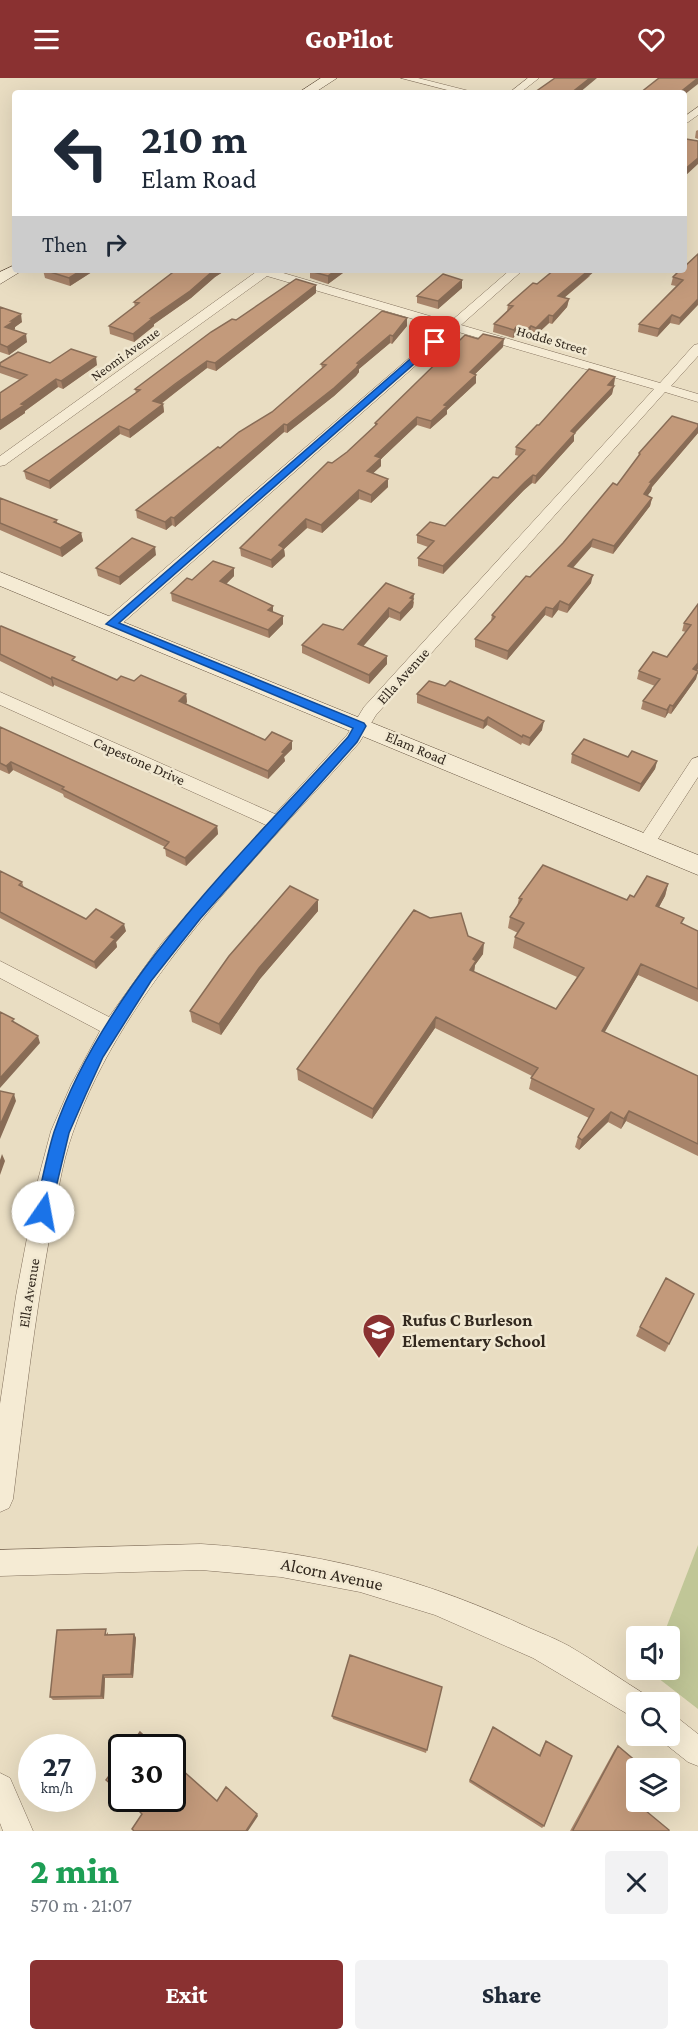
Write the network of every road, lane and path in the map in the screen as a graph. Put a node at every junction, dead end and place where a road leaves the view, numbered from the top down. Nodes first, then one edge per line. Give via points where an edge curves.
1 (330, 78) edge
2 (406, 78) edge
3 (534, 78) edge
4 (310, 90) edge
5 (459, 90) edge
6 (518, 90) edge
7 (260, 273) edge
8 (274, 273) edge
9 (514, 273) edge
10 (452, 327) junction
11 (698, 348) edge
12 (663, 388) junction
13 (698, 398) edge
14 (0, 462) edge
15 (0, 578) edge
16 (111, 624) junction
17 (0, 698) edge
18 (360, 726) junction
19 (698, 763) edge
20 (278, 823) junction
21 (646, 843) junction
22 (698, 865) edge
23 (0, 969) edge
24 (112, 1028) junction
25 (0, 1498) edge
26 (0, 1563) edge
27 (626, 1699) edge
28 (680, 1738) edge
29 (698, 1752) edge
30 (0, 1788) edge
31 (18, 1831) edge

1 - 4 street
2 - 5 street
3 - 6 street
7 - 14 street, Neomi Avenue
8 - 10 street, Hodde Street
9 - 10 street
10 - 12 street, Hodde Street
10 - 16 street
11 - 12 street, Ella Avenue
12 - 13 street, Hodde Street
12 - 18 street, Ella Avenue
15 - 16 street, Elam Road
16 - 18 street, Elam Road
17 - 20 street, Capestone Drive
18 - 20 street, Ella Avenue via 353,740
18 - 21 street, Elam Road
19 - 21 street
20 - 24 street, Ella Avenue via 167,950
21 - 22 street, Elam Road
23 - 24 street
24 - 25 street, Ella Avenue via 62,1133 47,1191 31,1273
26 - 27 street, Alcorn Avenue via 212,1557 296,1564 364,1578 489,1623 561,1657
28 - 29 street
30 - 31 street

